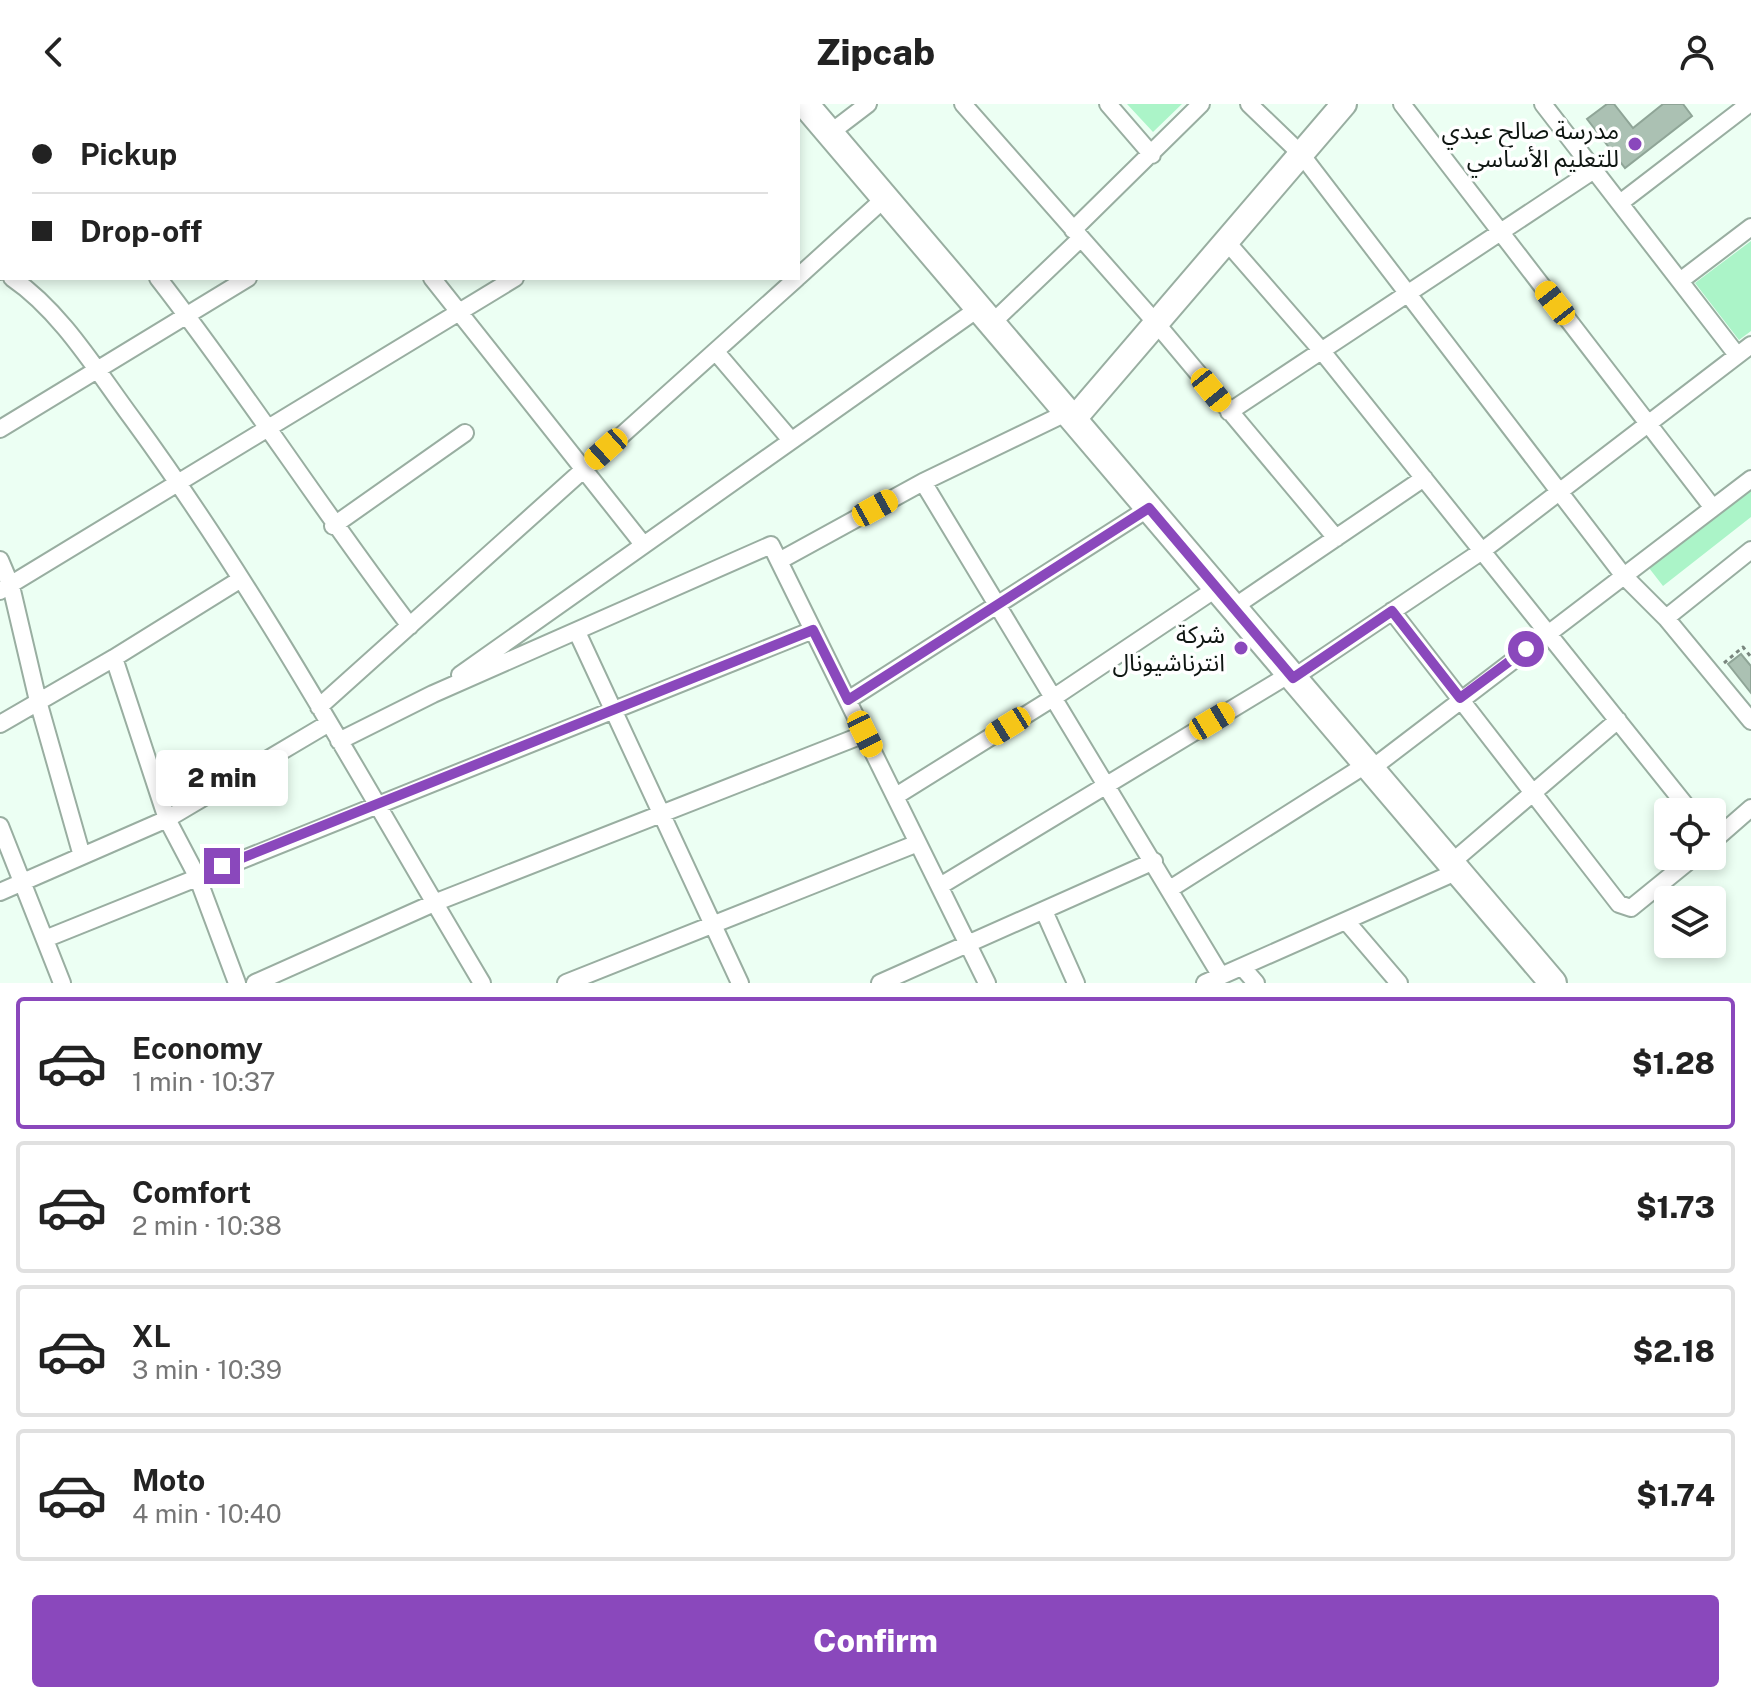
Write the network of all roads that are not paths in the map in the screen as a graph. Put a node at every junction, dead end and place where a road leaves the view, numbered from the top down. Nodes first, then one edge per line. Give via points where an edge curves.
1 (805, 104) edge
2 (868, 104) edge
3 (963, 104) edge
4 (1108, 104) edge
5 (1201, 104) edge
6 (1249, 104) edge
7 (1344, 104) edge
8 (1402, 104) edge
9 (1543, 104) edge
10 (1749, 104) edge
11 (830, 133) junction
12 (1301, 154) junction
13 (1152, 155) junction
14 (1594, 170) junction
15 (885, 198) junction
16 (1620, 203) junction
17 (1751, 227) edge
18 (1499, 231) junction
19 (1076, 235) junction
20 (1226, 241) junction
21 (800, 276) edge
22 (14, 280) edge
23 (160, 280) edge
24 (245, 280) edge
25 (434, 280) edge
26 (512, 280) edge
27 (796, 280) edge
28 (1680, 281) junction
29 (1409, 295) junction
30 (459, 313) junction
31 (187, 316) junction
32 (986, 316) junction
33 (1156, 323) junction
34 (1751, 345) edge
35 (1321, 350) junction
36 (716, 352) junction
37 (1737, 355) junction
38 (97, 371) junction
39 (1229, 412) junction
40 (1071, 416) junction
41 (1648, 424) junction
42 (0, 429) edge
43 (269, 429) junction
44 (465, 433) dead end
45 (790, 439) junction
46 (585, 469) junction
47 (1424, 478) junction
48 (1751, 479) edge
49 (923, 482) junction
50 (179, 483) junction
51 (1560, 494) junction
52 (1149, 508) junction
53 (1713, 508) junction
54 (333, 526) junction
55 (1336, 538) junction
56 (642, 543) junction
57 (1751, 550) edge
58 (1482, 551) junction
59 (0, 560) edge
60 (779, 561) junction
61 (1623, 575) junction
62 (241, 579) junction
63 (6, 588) edge
64 (1225, 597) junction
65 (996, 605) junction
66 (1392, 611) junction
67 (1666, 618) junction
68 (410, 626) junction
69 (813, 630) junction
70 (577, 632) junction
71 (1548, 633) junction
72 (114, 658) junction
73 (1292, 676) junction
74 (433, 694) junction
75 (1053, 698) junction
76 (1460, 698) junction
77 (848, 700) junction
78 (38, 701) junction
79 (319, 707) junction
80 (613, 709) junction
81 (1618, 720) junction
82 (1751, 721) edge
83 (329, 723) junction
84 (0, 724) edge
85 (865, 734) junction
86 (339, 741) junction
87 (1369, 766) junction
88 (1107, 784) junction
89 (1533, 793) junction
90 (896, 796) junction
91 (1680, 798) edge
92 (375, 804) junction
93 (1751, 808) edge
94 (661, 813) junction
95 (167, 819) junction
96 (0, 826) edge
97 (1726, 829) edge
98 (918, 843) junction
99 (82, 856) junction
100 (1154, 861) junction
101 (1454, 867) junction
102 (1678, 870) edge
103 (197, 876) junction
104 (25, 882) junction
105 (940, 886) junction
106 (1170, 889) junction
107 (0, 892) edge
108 (434, 903) junction
109 (1044, 911) junction
110 (1346, 921) junction
111 (712, 923) junction
112 (45, 939) junction
113 (969, 945) junction
114 (1243, 968) junction
115 (1213, 979) edge
116 (61, 980) edge
117 (43, 983) edge
118 (237, 983) edge
119 (255, 983) edge
120 (482, 983) edge
121 (566, 983) edge
122 (740, 983) edge
123 (880, 983) edge
124 (987, 983) edge
125 (1076, 983) edge
126 (1256, 983) edge
127 (1399, 983) edge
128 (1553, 983) edge

1 - 11 main road
2 - 11 street
3 - 19 street
4 - 13 street
5 - 13 street
6 - 12 street
7 - 12 street
8 - 18 street
9 - 14 street
10 - 16 street
11 - 15 main road
12 - 20 street
12 - 29 street
13 - 19 street
14 - 16 street
14 - 18 street
15 - 21 street
15 - 32 main road
16 - 28 street
17 - 28 street
18 - 29 street
18 - 41 street
19 - 32 street
19 - 33 street
20 - 33 street
20 - 35 street
22 - 38 street via 45,307
23 - 31 street
24 - 31 street
25 - 30 street
26 - 30 street
27 - 36 street
28 - 37 street
29 - 35 street
29 - 51 street
30 - 43 street
30 - 46 street
31 - 38 street
31 - 43 street
32 - 40 main road
32 - 45 street
33 - 39 street
33 - 40 street
34 - 37 street
35 - 39 street
35 - 47 street
36 - 45 street
36 - 46 street
37 - 41 street
38 - 42 street
38 - 50 street
39 - 55 street
40 - 49 street
40 - 52 main road
41 - 51 street
41 - 53 street
43 - 50 street
43 - 54 street
44 - 54 street
45 - 56 street
46 - 56 street
46 - 68 street
47 - 55 street
47 - 58 street
48 - 53 street
49 - 60 street
49 - 65 street
50 - 62 street
50 - 63 street
51 - 58 street
51 - 61 street
52 - 64 main road
52 - 65 street
53 - 61 street
54 - 68 street
55 - 64 street
56 - 74 street
57 - 67 street
58 - 66 street
58 - 71 street
59 - 63 street
60 - 69 street
60 - 70 street via 771,545
61 - 67 street
61 - 71 street
62 - 72 street
62 - 79 street
63 - 78 street
64 - 73 main road
64 - 75 street
65 - 75 street
65 - 77 street
66 - 73 street
66 - 76 street
67 - 82 street
68 - 79 street
69 - 77 street
69 - 80 street
70 - 74 street
70 - 80 street
71 - 76 street
71 - 81 street
72 - 78 street
72 - 95 street
73 - 87 main road
73 - 88 street
74 - 86 street
75 - 88 street
75 - 90 street
76 - 87 street
76 - 89 street
77 - 85 street
78 - 84 street
78 - 99 street
79 - 83 street
80 - 92 street
80 - 94 street
81 - 89 street
81 - 91 street
83 - 86 street
83 - 95 street
85 - 90 street
85 - 94 street
86 - 92 street
87 - 101 main road
87 - 106 street
88 - 100 street
88 - 105 street
89 - 101 street
89 - 102 street via 1624,907 1631,908
90 - 98 street
92 - 103 street
92 - 108 street
93 - 97 street
94 - 108 street
94 - 111 street
95 - 99 street
95 - 103 street
96 - 104 street
98 - 105 street
98 - 111 street
99 - 104 street
100 - 106 street
100 - 109 street
101 - 110 street
101 - 128 main road
103 - 112 street
103 - 118 street
104 - 107 street
104 - 112 street
105 - 113 street
106 - 115 street
108 - 119 street
108 - 120 street
109 - 113 street
109 - 125 street
110 - 114 street
110 - 127 street
111 - 121 street
111 - 122 street
112 - 116 street
113 - 123 street
113 - 124 street
114 - 115 street
114 - 126 street
116 - 117 street

